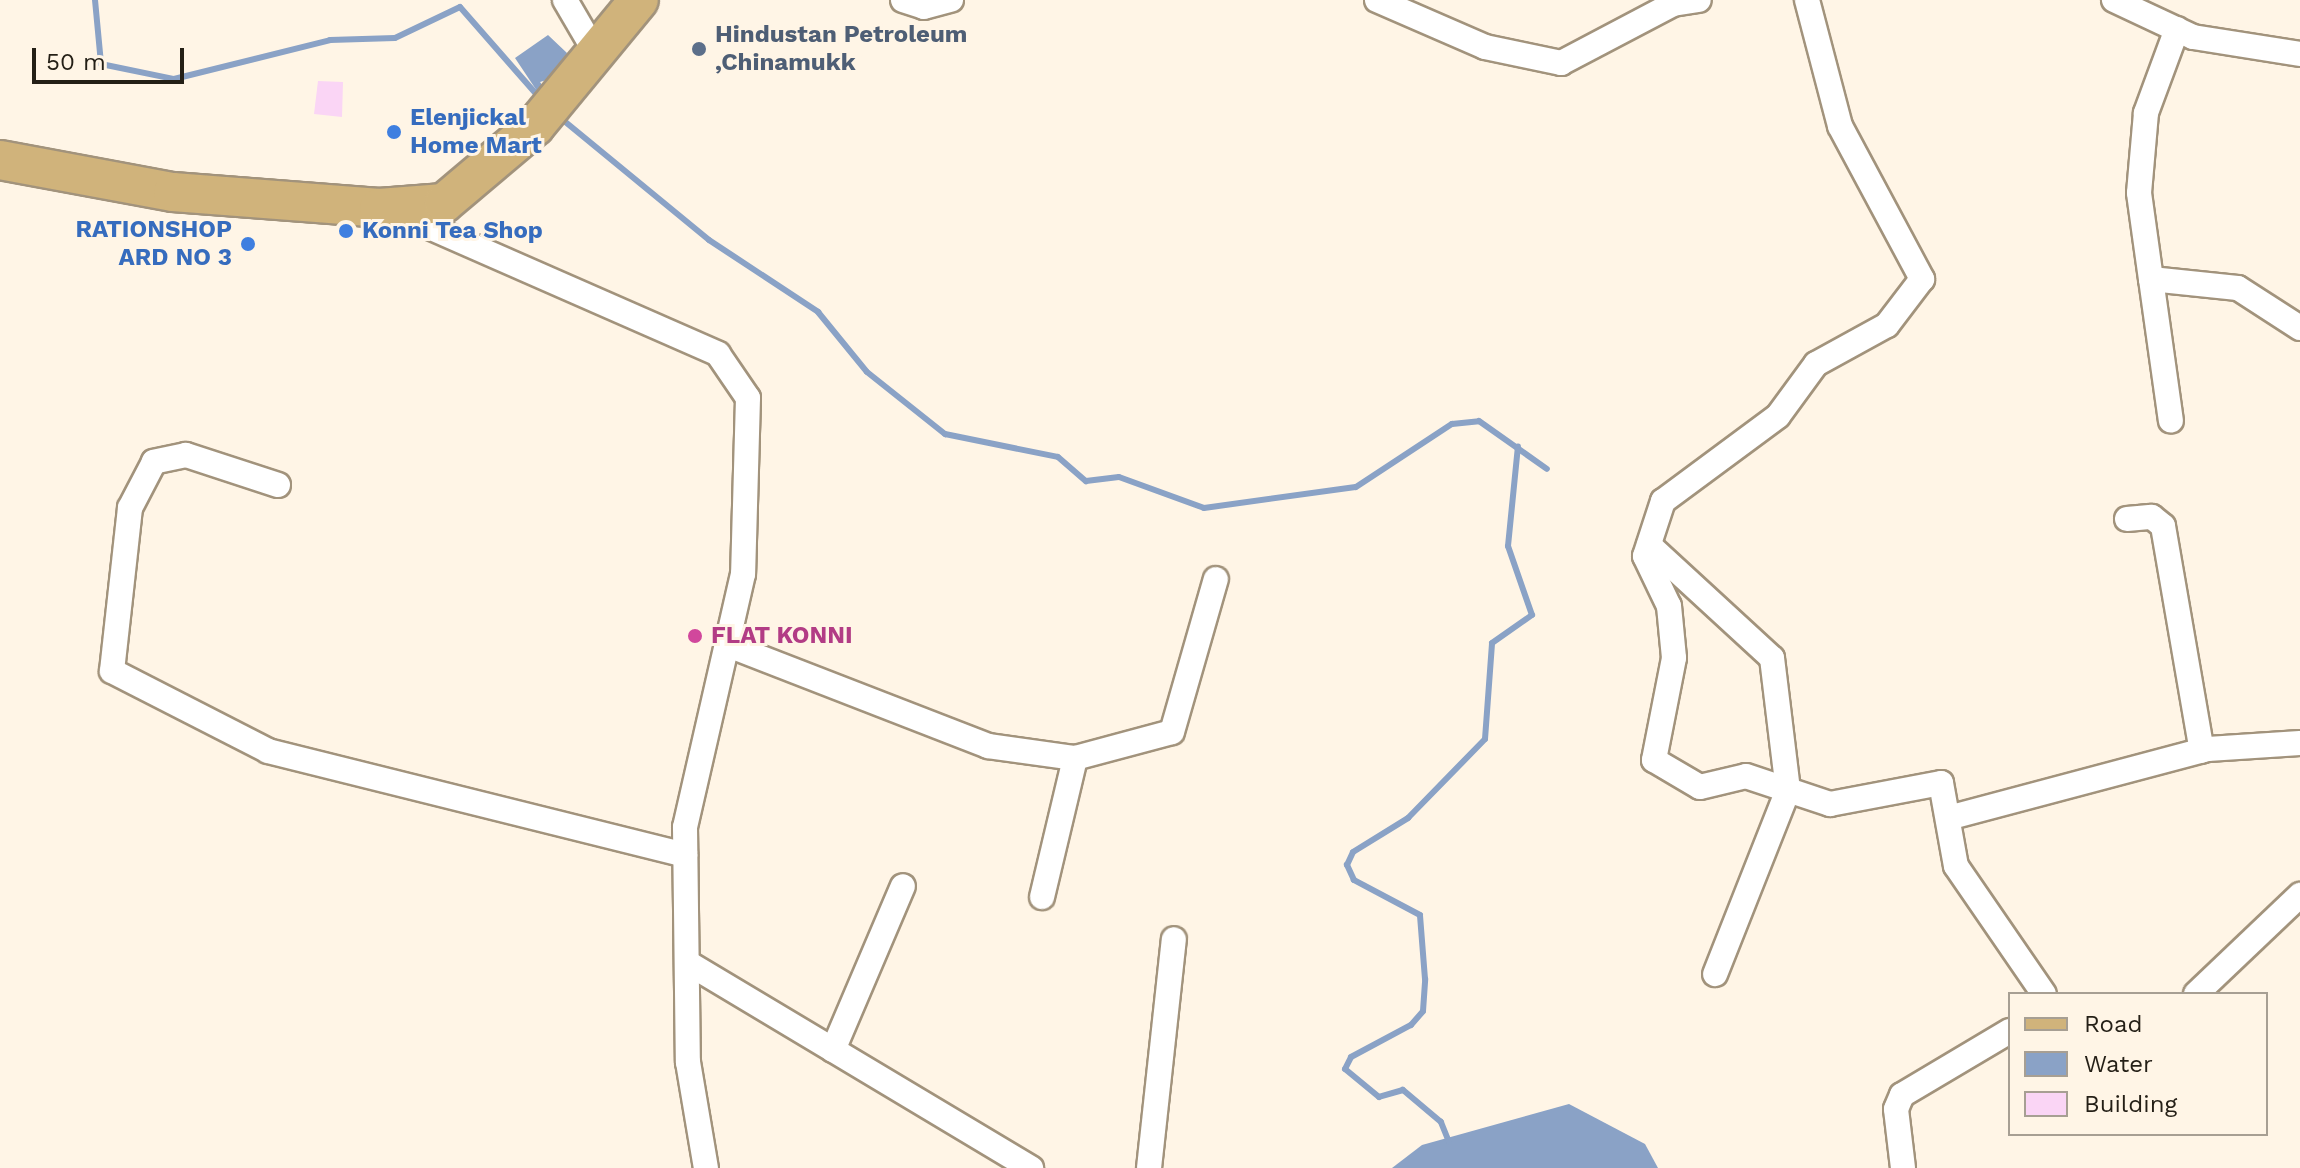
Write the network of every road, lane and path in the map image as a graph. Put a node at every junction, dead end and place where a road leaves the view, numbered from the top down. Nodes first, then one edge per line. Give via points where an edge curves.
1 (565, 0) edge
2 (639, 0) edge
3 (903, 0) edge
4 (951, 0) edge
5 (1377, 0) edge
6 (1699, 0) edge
7 (1807, 0) edge
8 (2114, 0) edge
9 (2177, 29) junction
10 (596, 53) junction
11 (2300, 54) edge
12 (0, 160) edge
13 (379, 208) junction
14 (2151, 279) junction
15 (2300, 328) edge
16 (2171, 421) dead end
17 (278, 485) dead end
18 (2127, 519) dead end
19 (1649, 545) junction
20 (1216, 579) dead end
21 (728, 645) junction
22 (2300, 743) edge
23 (2202, 751) junction
24 (1075, 758) junction
25 (1788, 790) junction
26 (1948, 818) junction
27 (685, 855) junction
28 (903, 886) dead end
29 (2300, 895) edge
30 (1042, 897) dead end
31 (1174, 939) dead end
32 (688, 963) junction
33 (1715, 974) dead end
34 (2043, 992) edge
35 (2198, 992) edge
36 (2008, 1032) edge
37 (833, 1050) junction
38 (706, 1168) edge
39 (1031, 1168) edge
40 (1149, 1168) edge
41 (1903, 1168) edge

1 - 10 street
2 - 10 main road
3 - 4 street via 924,7
5 - 6 street via 1485,47 1561,63 1673,4
7 - 19 street via 1840,126 1922,279 1887,325 1816,364 1778,416 1663,501
8 - 9 street
9 - 11 street
9 - 14 street via 2146,113 2139,193
10 - 13 main road via 535,126 444,203
12 - 13 main road via 173,192
13 - 21 street via 623,306 718,354 748,398 743,574
14 - 15 street via 2238,288
14 - 16 street
17 - 27 street via 186,455 154,462 130,508 112,671 268,751
18 - 23 street via 2152,517 2163,526
19 - 25 street via 1772,658
19 - 25 street via 1645,556 1669,606 1674,658 1654,760 1700,787 1746,776
20 - 24 street via 1172,732
21 - 24 street via 988,746
21 - 27 street
22 - 23 street
23 - 26 street
24 - 30 street
25 - 26 street via 1830,804 1941,783
25 - 33 street
26 - 34 street via 1956,866
27 - 32 street
28 - 37 street
29 - 35 street
31 - 40 street
32 - 37 street
32 - 38 street via 688,1062
36 - 41 street via 1902,1095 1896,1109
37 - 39 street

